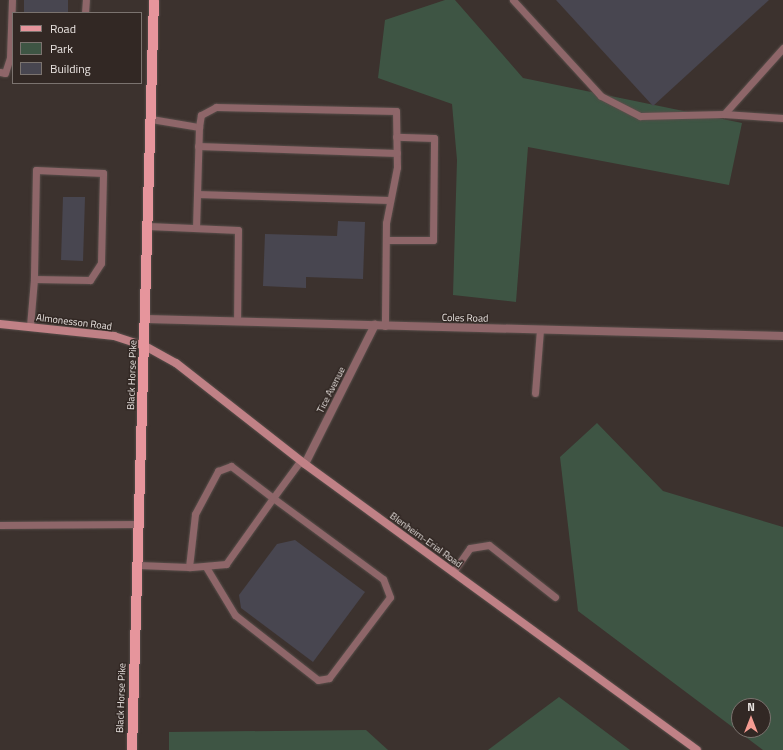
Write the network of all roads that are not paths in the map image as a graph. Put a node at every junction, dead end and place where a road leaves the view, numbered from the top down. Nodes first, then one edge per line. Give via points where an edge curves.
1 (12, 0) edge
2 (86, 0) edge
3 (154, 0) edge
4 (513, 0) edge
5 (84, 12) edge
6 (783, 48) edge
7 (11, 58) edge
8 (0, 72) edge
9 (724, 114) junction
10 (783, 118) edge
11 (151, 119) junction
12 (199, 127) junction
13 (396, 137) junction
14 (198, 146) junction
15 (397, 153) junction
16 (197, 194) junction
17 (389, 200) junction
18 (148, 226) junction
19 (196, 228) junction
20 (386, 240) junction
21 (34, 279) junction
22 (146, 319) junction
23 (237, 321) junction
24 (0, 324) edge
25 (375, 325) junction
26 (30, 326) junction
27 (385, 326) junction
28 (540, 330) junction
29 (783, 336) edge
30 (145, 346) junction
31 (535, 393) dead end
32 (303, 462) junction
33 (273, 498) junction
34 (139, 524) junction
35 (0, 525) edge
36 (138, 566) junction
37 (189, 567) junction
38 (206, 567) junction
39 (453, 572) junction
40 (555, 597) dead end
41 (132, 750) edge
42 (697, 750) edge

1 - 7 lane
2 - 5 lane
3 - 11 main road, Black Horse Pike
4 - 9 lane via 601,96 640,116
6 - 9 lane
7 - 8 lane via 5,72
9 - 10 lane
11 - 12 lane
11 - 18 main road, Black Horse Pike
12 - 13 lane via 201,115 216,107 396,111
12 - 14 lane
13 - 15 lane
13 - 20 lane via 434,138 433,240
14 - 15 lane
14 - 16 lane
15 - 17 lane
16 - 17 lane
16 - 19 lane
17 - 20 lane
18 - 19 lane
18 - 22 main road, Black Horse Pike
19 - 23 lane via 238,230
20 - 27 lane
21 - 21 lane via 90,280 101,263 103,173 36,170
21 - 26 lane
22 - 23 street, Coles Road
22 - 30 main road, Black Horse Pike
23 - 25 street, Coles Road
24 - 26 main road, Almonesson Road
25 - 27 street, Coles Road
25 - 32 street, Tice Avenue
26 - 30 main road, Almonesson Road via 107,335
27 - 28 street, Coles Road
28 - 29 street, Coles Road
28 - 31 lane
30 - 32 main road, Blenheim-Erial Road via 206,383
30 - 34 main road, Black Horse Pike
32 - 33 lane
32 - 39 main road, Blenheim-Erial Road
33 - 37 lane via 230,466 218,471 195,514
33 - 38 lane via 226,564
33 - 38 lane via 383,580 390,597 329,678 318,680 235,615
34 - 35 lane
34 - 36 main road, Black Horse Pike
36 - 37 lane
36 - 41 main road, Black Horse Pike
37 - 38 lane
39 - 40 lane via 470,548 489,545
39 - 42 main road, Blenheim-Erial Road

